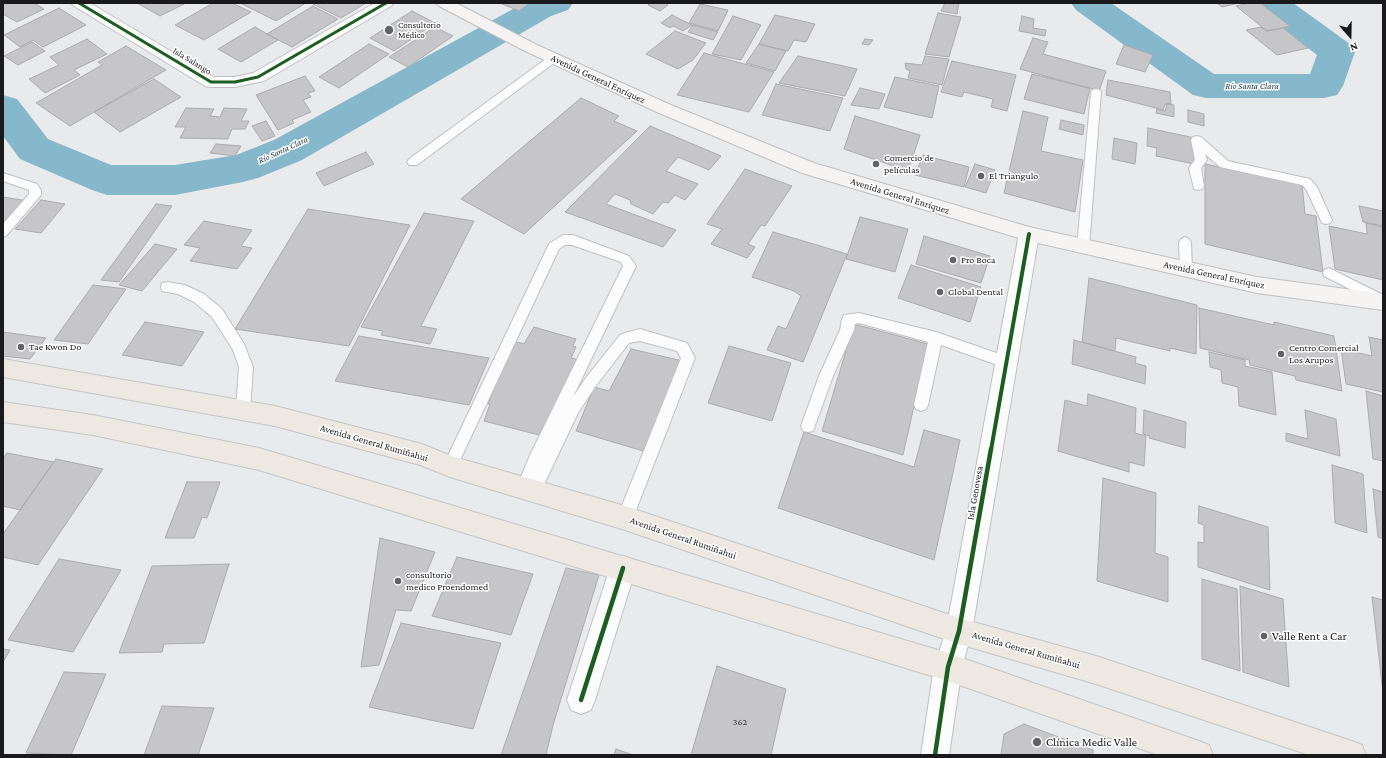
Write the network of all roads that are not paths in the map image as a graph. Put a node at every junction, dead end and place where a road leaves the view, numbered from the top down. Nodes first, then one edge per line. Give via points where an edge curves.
1 (79, 3) edge
2 (386, 3) edge
3 (444, 3) edge
4 (554, 58) junction
5 (1096, 92) dead end
6 (413, 162) dead end
7 (3, 177) edge
8 (1198, 186) dead end
9 (1326, 220) dead end
10 (3, 232) edge
11 (1029, 234) junction
12 (1185, 242) dead end
13 (1083, 247) junction
14 (1186, 270) junction
15 (1329, 273) dead end
16 (167, 287) dead end
17 (1383, 302) edge
18 (936, 338) junction
19 (1006, 362) junction
20 (3, 368) edge
21 (922, 405) dead end
22 (243, 410) junction
23 (3, 412) edge
24 (808, 426) dead end
25 (450, 466) junction
26 (529, 489) junction
27 (625, 518) junction
28 (623, 568) junction
29 (959, 631) junction
30 (948, 666) junction
31 (581, 700) dead end
32 (935, 755) edge
33 (1199, 755) edge
34 (1352, 755) edge

1 - 2 street, Isla Salango via 212,82 235,82 258,76
3 - 4 main road, Avenida General Enríquez
4 - 6 lane
4 - 11 main road, Avenida General Enríquez via 666,110 808,168
5 - 13 lane
7 - 10 lane via 36,190 35,196
8 - 9 lane via 1195,168 1200,160 1197,140 1224,164 1306,182 1311,187
11 - 13 main road, Avenida General Enríquez
11 - 19 street, Isla Genovesa
12 - 14 lane
13 - 14 main road, Avenida General Enríquez
14 - 17 main road, Avenida General Enríquez via 1257,285
15 - 17 lane
16 - 22 lane via 200,298 217,313 228,330 239,348 246,367
18 - 19 lane
18 - 21 lane
18 - 24 lane via 859,318 849,319
19 - 29 street, Isla Genovesa
20 - 22 highway, Avenida General Rumiñahui
22 - 25 highway, Avenida General Rumiñahui via 422,455
23 - 28 highway via 94,425 259,459
25 - 26 highway, Avenida General Rumiñahui
25 - 26 lane via 554,246 563,240 573,240 625,259 630,266 535,460
26 - 27 highway, Avenida General Rumiñahui
26 - 27 lane via 590,383 625,339 640,335 682,347 688,358
27 - 29 highway, Avenida General Rumiñahui
28 - 30 highway
28 - 31 street
29 - 30 street, Isla Genovesa
29 - 34 highway, Avenida General Rumiñahui via 1096,670
30 - 32 street, Isla Genovesa
30 - 33 highway

